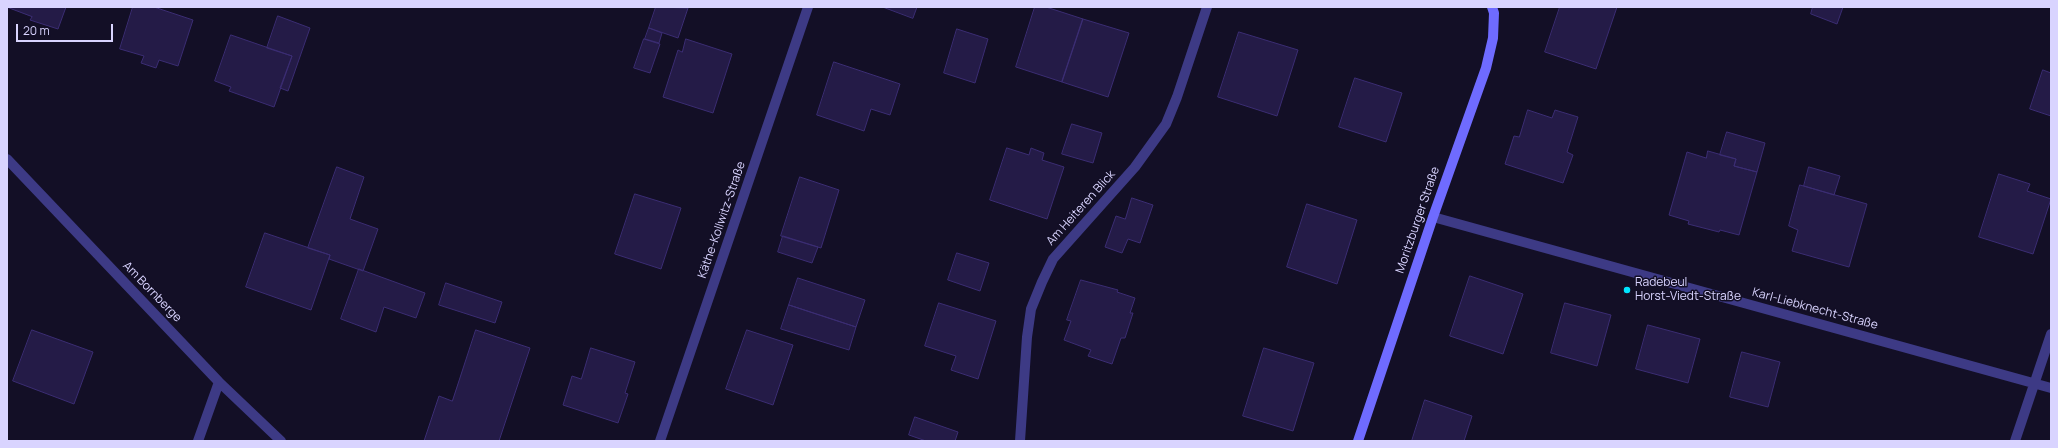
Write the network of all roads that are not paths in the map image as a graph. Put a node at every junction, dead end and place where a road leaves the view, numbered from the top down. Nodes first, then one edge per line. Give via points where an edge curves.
1 (808, 7) edge
2 (1207, 7) edge
3 (1492, 7) edge
4 (7, 159) edge
5 (1433, 217) junction
6 (2051, 334) edge
7 (219, 382) junction
8 (2035, 384) junction
9 (2051, 388) edge
10 (198, 441) edge
11 (281, 441) edge
12 (660, 441) edge
13 (1020, 441) edge
14 (1358, 441) edge
15 (2015, 441) edge

1 - 12 street, Käthe-Kollwitz-Straße
2 - 13 street, Am Heiteren Blick via 1166,124 1135,167 1053,259 1042,282 1031,309 1027,337
3 - 5 street, Moritzburger Straße via 1493,38 1486,68
4 - 7 street, Am Bornberge
5 - 8 street, Karl-Liebknecht-Straße
5 - 14 street, Moritzburger Straße
6 - 8 street
7 - 10 street
7 - 11 street, Am Bornberge
8 - 9 street, Karl-Liebknecht-Straße
8 - 15 street

